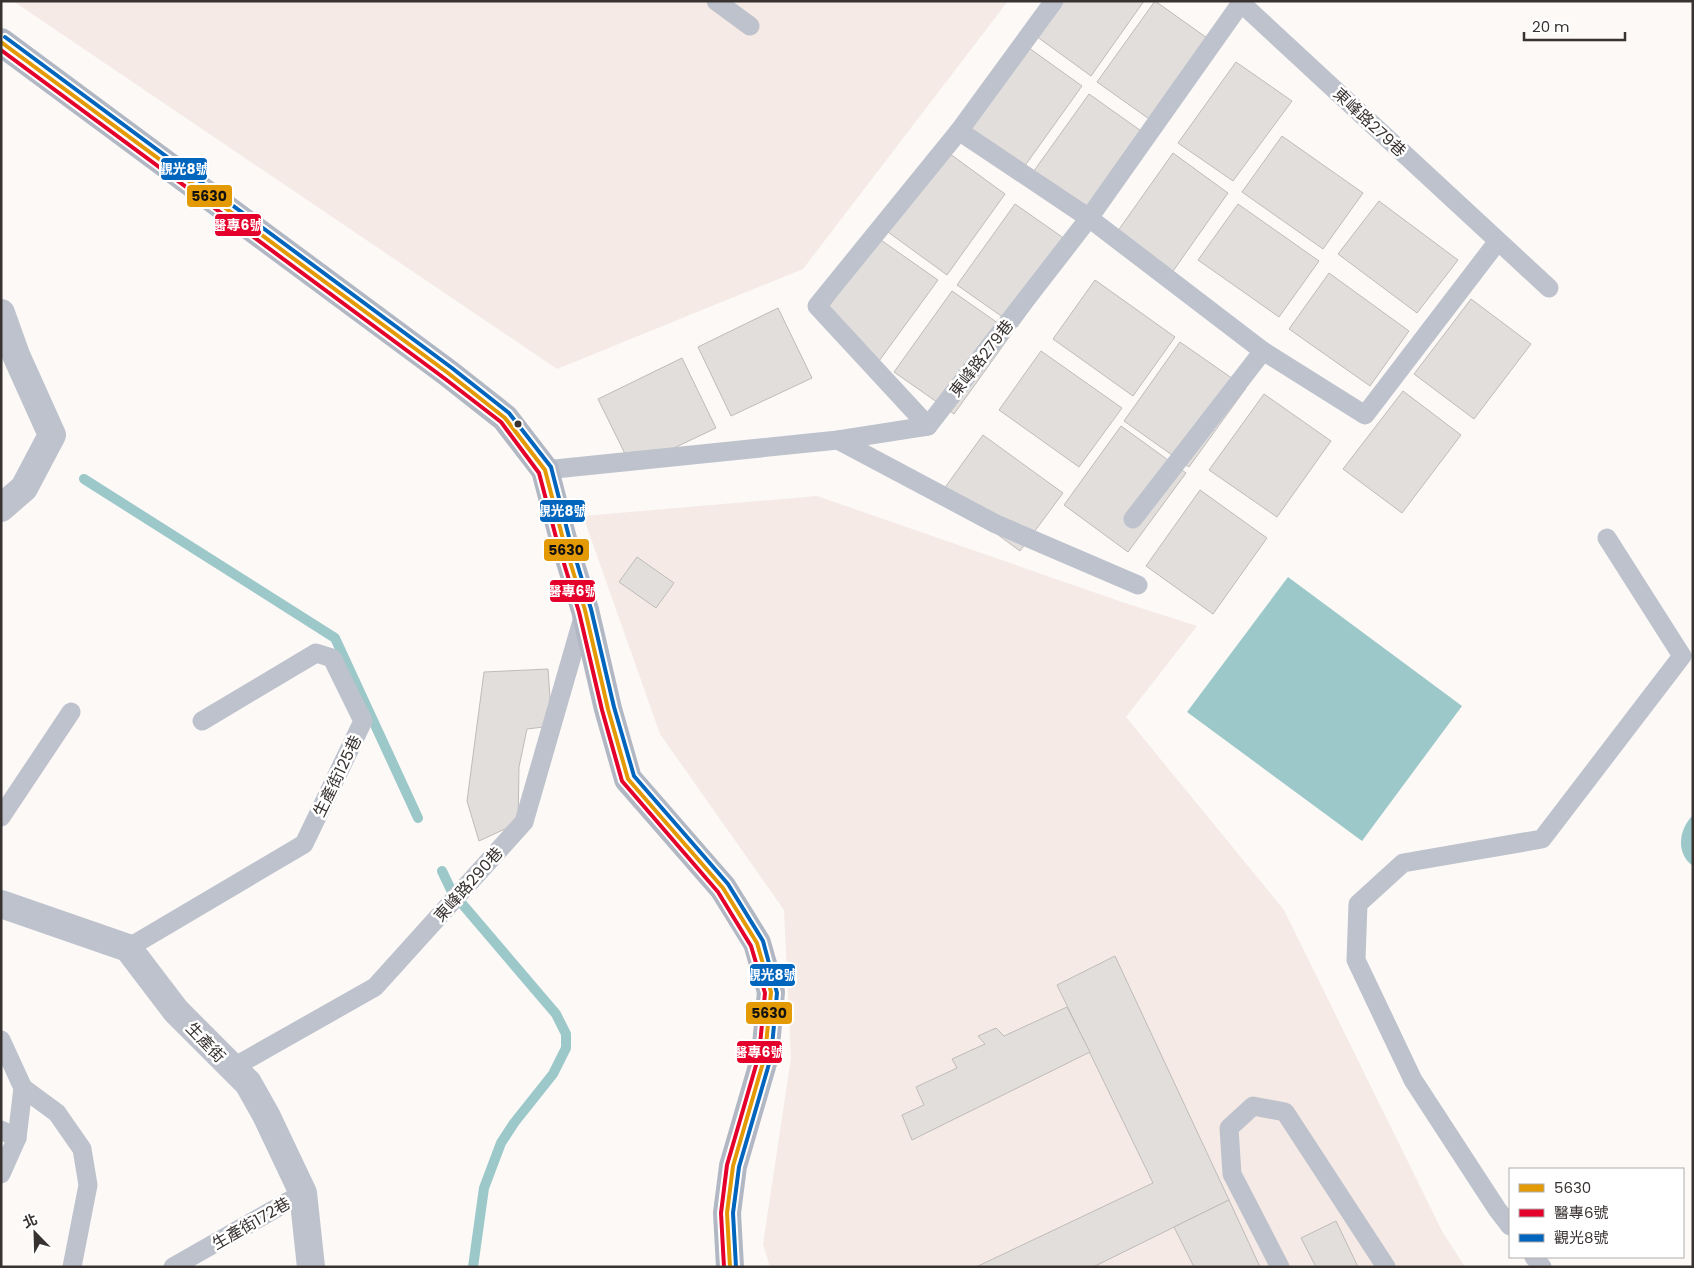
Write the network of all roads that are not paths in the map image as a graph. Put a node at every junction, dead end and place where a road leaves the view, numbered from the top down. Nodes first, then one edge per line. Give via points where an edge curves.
1 (716, 1) edge
2 (1054, 1) edge
3 (1240, 2) edge
4 (750, 26) dead end
5 (1, 42) edge
6 (959, 131) junction
7 (1088, 218) junction
8 (1498, 241) junction
9 (1549, 288) dead end
10 (1, 313) edge
11 (1264, 351) junction
12 (928, 426) junction
13 (838, 440) junction
14 (545, 470) junction
15 (1, 508) edge
16 (1132, 519) dead end
17 (1607, 538) dead end
18 (1138, 586) dead end
19 (586, 610) junction
20 (71, 712) dead end
21 (202, 721) dead end
22 (1, 817) edge
23 (1, 904) edge
24 (128, 948) junction
25 (1, 1040) edge
26 (232, 1068) junction
27 (23, 1088) junction
28 (9, 1134) edge
29 (1, 1174) edge
30 (303, 1193) junction
31 (1509, 1225) edge
32 (72, 1267) edge
33 (173, 1267) edge
34 (311, 1267) edge
35 (730, 1267) edge
36 (1280, 1267) edge
37 (1386, 1267) edge

1 - 4 lane
2 - 6 lane
3 - 7 lane, 東峰路279巷
3 - 8 lane, 東峰路279巷
5 - 14 main road via 498,412
6 - 7 lane
6 - 12 lane via 817,306
7 - 11 lane
7 - 12 lane, 東峰路279巷
8 - 9 lane, 東峰路279巷
8 - 11 lane via 1365,415
10 - 15 street via 52,435 24,488
11 - 16 lane
12 - 13 lane
13 - 14 lane
13 - 18 lane via 996,524
14 - 19 main road
17 - 31 lane via 1682,656 1542,839 1402,863 1358,904 1356,960 1413,1080
19 - 26 lane, 東峰路290巷 via 524,822 375,987
19 - 35 main road via 628,779 723,888 757,943 771,992 765,1056 733,1166 727,1213
20 - 22 lane
21 - 24 lane, 生產街125巷 via 316,653 332,658 364,721 304,844
23 - 24 street
24 - 26 street, 生產街 via 176,1010
25 - 27 lane
26 - 30 street, 生產街 via 248,1083
27 - 28 lane
27 - 32 lane via 57,1113 82,1149 88,1185
28 - 29 lane
30 - 33 lane, 生產街172巷
30 - 34 street, 生產街
36 - 37 lane via 1232,1174 1229,1128 1253,1106 1285,1112

